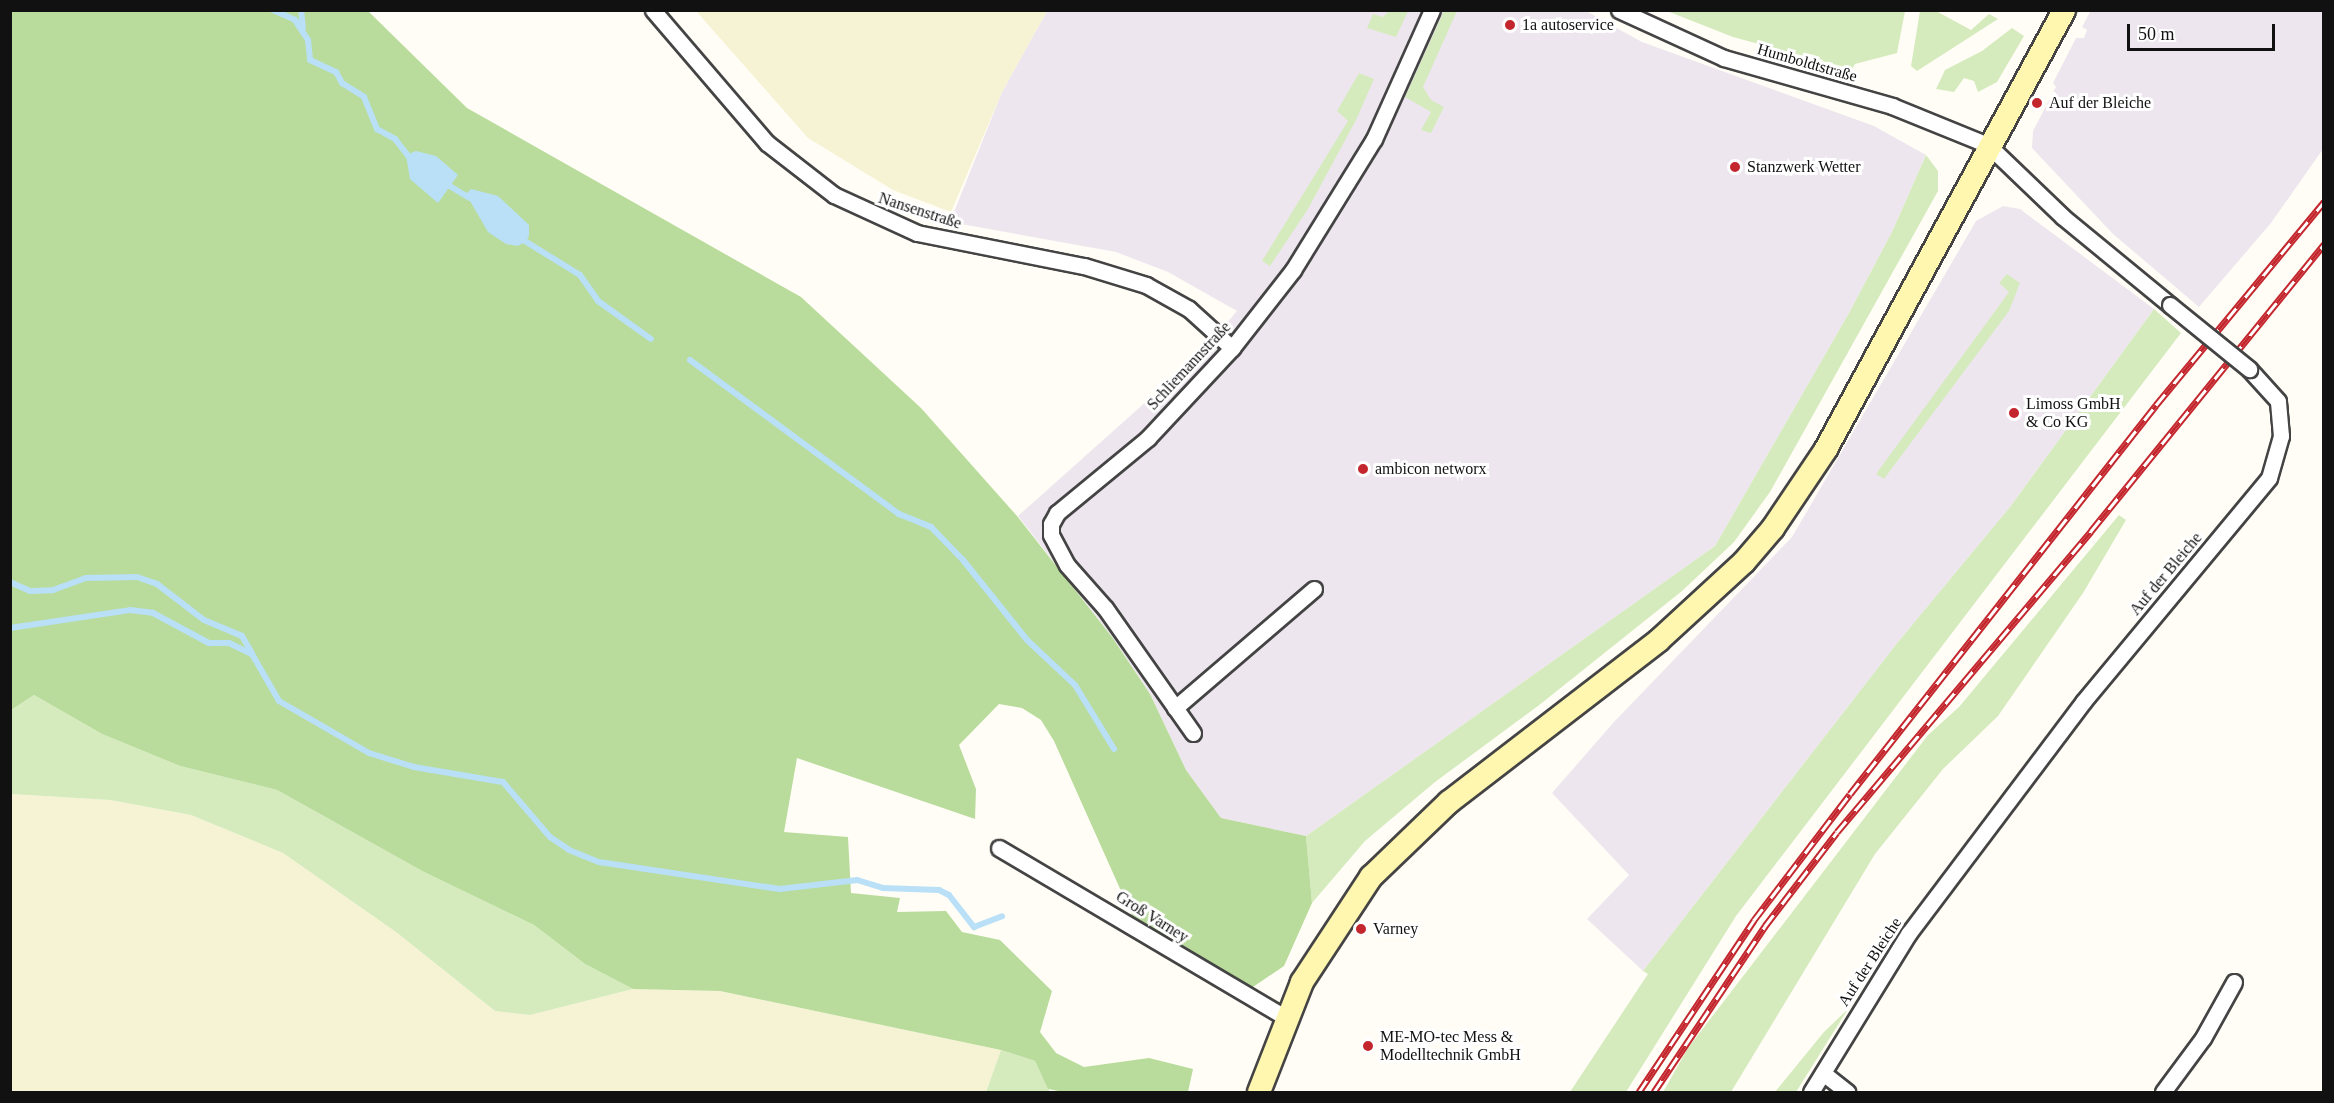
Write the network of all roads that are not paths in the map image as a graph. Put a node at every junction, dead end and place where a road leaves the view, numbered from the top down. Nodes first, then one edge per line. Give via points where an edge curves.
1 (653, 10) edge
2 (1432, 10) edge
3 (1619, 10) edge
4 (2064, 10) edge
5 (1988, 145) junction
6 (1232, 348) junction
7 (1314, 589) dead end
8 (1175, 708) junction
9 (1193, 733) dead end
10 (999, 848) dead end
11 (2234, 982) dead end
12 (1286, 1018) junction
13 (1823, 1073) junction
14 (1259, 1092) edge
15 (1811, 1092) edge
16 (1847, 1092) edge
17 (2163, 1092) edge

1 - 6 street, Nansenstraße via 767,143 834,195 917,233 1084,266 1146,285 1189,309
2 - 6 street, Schliemannstraße via 1374,139 1331,214
3 - 5 street, Humboldtstraße via 1724,58 1892,106
4 - 5 main road
5 - 12 main road via 1843,418 1773,528 1732,574 1658,641 1449,802 1391,855 1342,915
5 - 13 street, Auf der Bleiche, bridge via 2063,217 2250,369 2278,401 2281,436 2269,478 2083,702 1909,933
6 - 8 street, Schliemannstraße via 1148,438 1057,513 1051,524 1054,545 1067,565 1105,608
7 - 8 street
8 - 9 street, Schliemannstraße
10 - 12 street, Groß Varney
11 - 17 street via 2203,1038
12 - 14 main road
13 - 15 street, Auf der Bleiche
13 - 16 street

